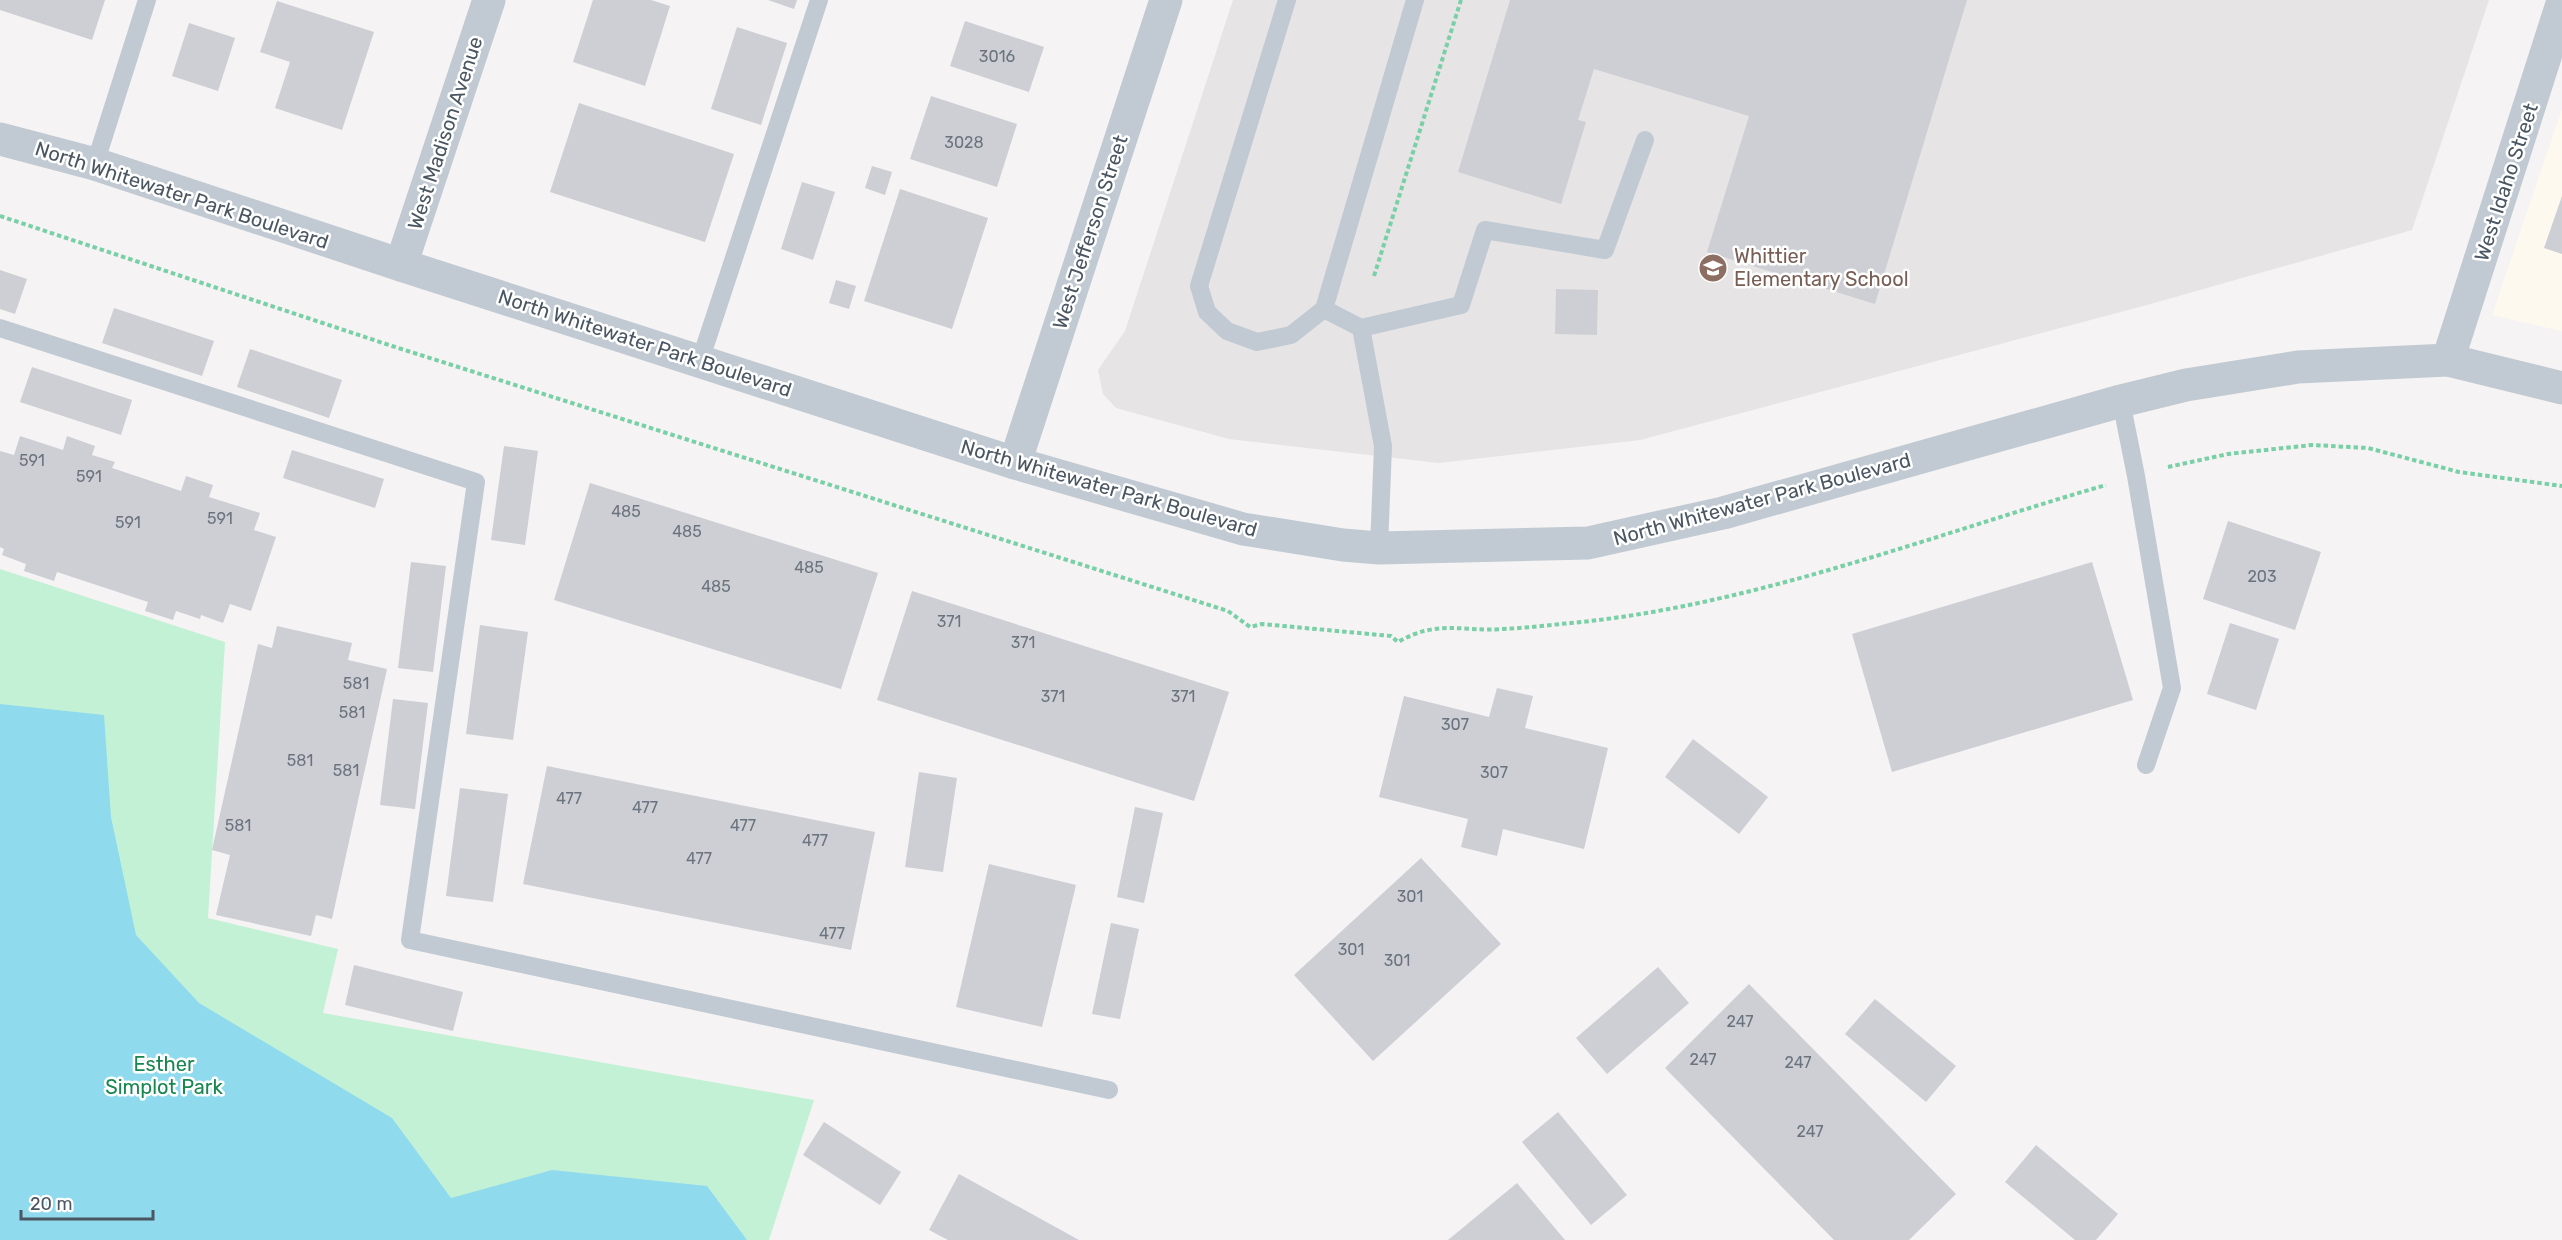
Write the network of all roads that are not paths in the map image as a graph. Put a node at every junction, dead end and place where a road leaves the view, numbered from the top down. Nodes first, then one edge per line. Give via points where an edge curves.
1 (147, 0) edge
2 (489, 0) edge
3 (819, 0) edge
4 (1166, 0) edge
5 (1287, 0) edge
6 (1415, 0) edge
7 (2562, 4) edge
8 (0, 139) edge
9 (1645, 140) dead end
10 (95, 164) junction
11 (401, 265) junction
12 (1324, 309) junction
13 (0, 328) edge
14 (1361, 328) junction
15 (2448, 360) junction
16 (700, 361) junction
17 (2562, 388) edge
18 (2121, 401) junction
19 (1015, 463) junction
20 (1378, 548) junction
21 (2146, 765) dead end
22 (1109, 1090) dead end

1 - 10 lane
2 - 11 street, West Madison Avenue
3 - 16 lane
4 - 19 street, West Jefferson Street
5 - 12 lane via 1199,286 1207,312 1227,331 1257,342 1290,334
6 - 12 lane
7 - 15 street, West Idaho Street
8 - 10 street, North Whitewater Park Boulevard
9 - 14 lane via 1605,250 1485,230 1461,305
10 - 11 street, North Whitewater Park Boulevard
11 - 16 street, North Whitewater Park Boulevard
12 - 14 lane
13 - 22 lane via 476,482 410,940
14 - 20 lane via 1383,446
15 - 17 street, North Whitewater Park Boulevard
15 - 18 street, North Whitewater Park Boulevard via 2298,367 2186,385
16 - 19 street, North Whitewater Park Boulevard
18 - 20 street, North Whitewater Park Boulevard via 1723,513 1588,543
18 - 21 lane via 2172,688
19 - 20 street, North Whitewater Park Boulevard via 1243,529

